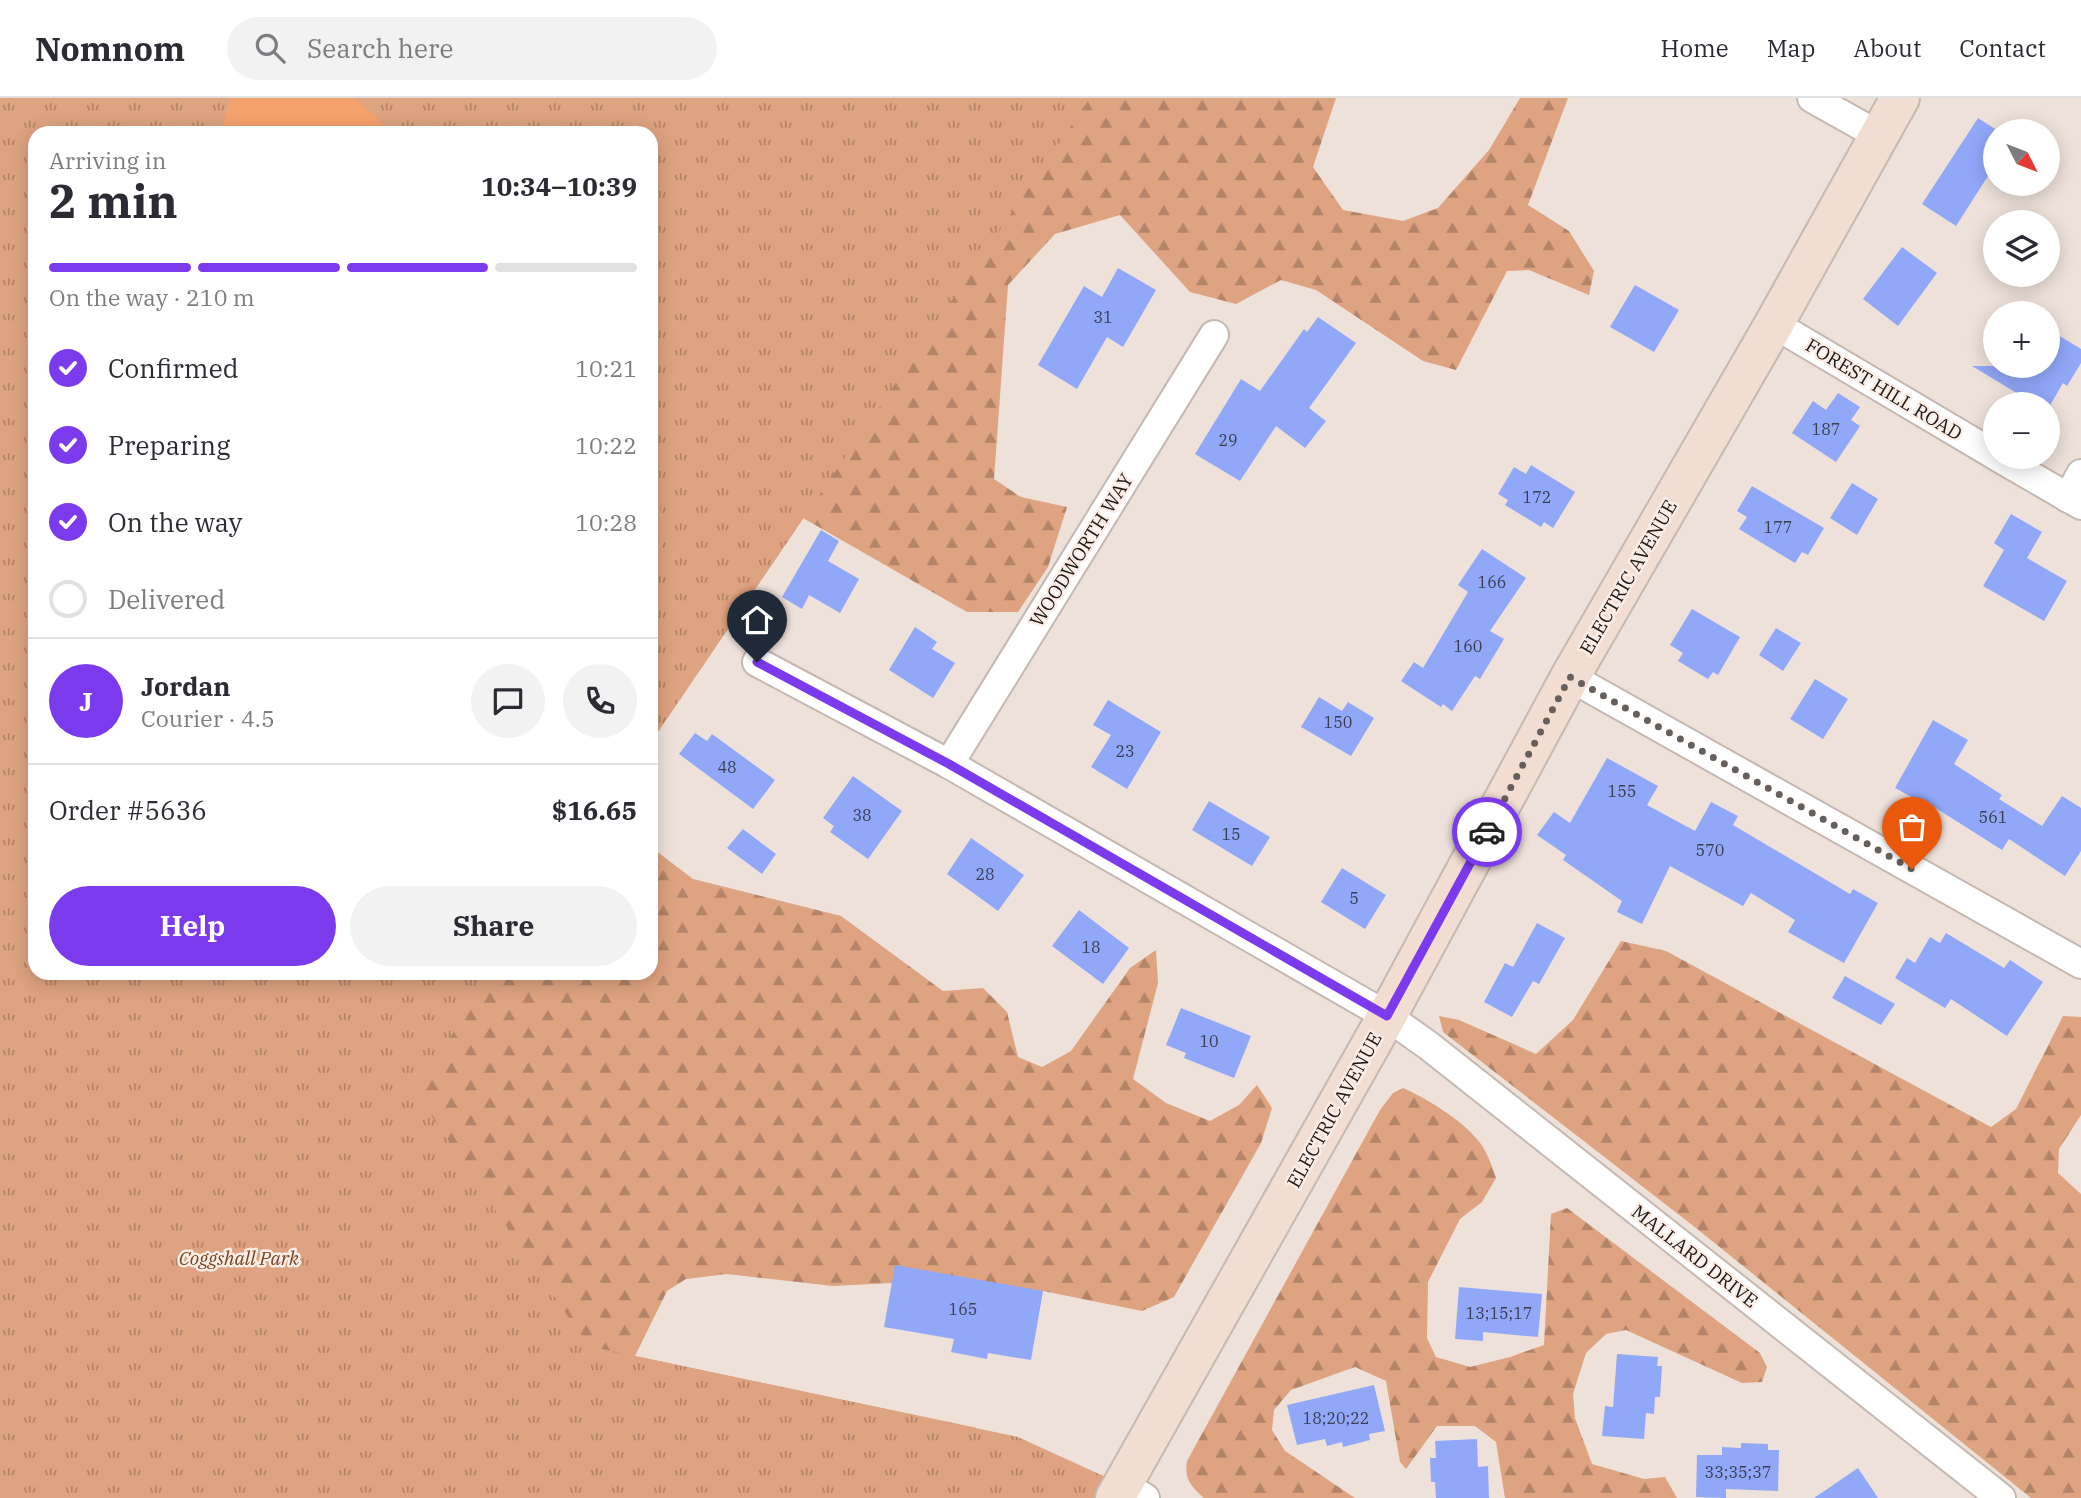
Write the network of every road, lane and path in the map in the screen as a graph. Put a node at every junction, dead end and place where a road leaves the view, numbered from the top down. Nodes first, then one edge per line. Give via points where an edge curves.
1 (1812, 98) edge
2 (1900, 98) edge
3 (1878, 135) junction
4 (1774, 324) junction
5 (1214, 335) dead end
6 (1983, 448) edge
7 (2026, 469) edge
8 (2077, 492) edge
9 (757, 662) dead end
10 (1570, 677) junction
11 (949, 764) junction
12 (2081, 964) edge
13 (1387, 1016) junction
14 (1128, 1494) edge
15 (2001, 1498) edge

1 - 3 street
2 - 3 main road, ELECTRIC AVENUE
3 - 4 main road, ELECTRIC AVENUE
4 - 6 street, FOREST HILL ROAD
4 - 10 main road, ELECTRIC AVENUE
5 - 11 street, WOODWORTH WAY
7 - 8 street, FOREST HILL ROAD
9 - 11 street, MALLARD DRIVE
10 - 12 street
10 - 13 main road, ELECTRIC AVENUE
11 - 13 street, MALLARD DRIVE
13 - 14 main road, ELECTRIC AVENUE
13 - 15 street, MALLARD DRIVE

